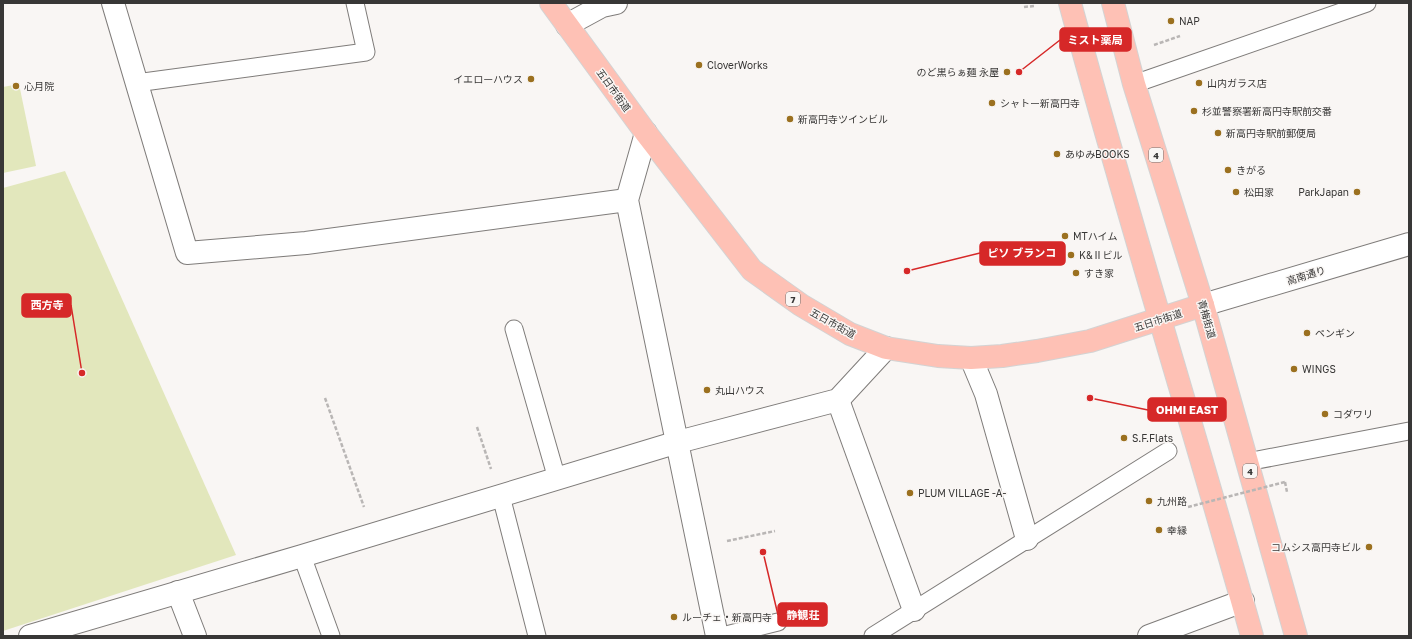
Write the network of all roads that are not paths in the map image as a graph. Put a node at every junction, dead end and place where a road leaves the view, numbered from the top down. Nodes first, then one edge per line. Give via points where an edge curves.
1 (113, 3) edge
2 (355, 3) edge
3 (551, 3) edge
4 (1070, 3) edge
5 (1113, 3) edge
6 (1367, 3) edge
7 (607, 4) edge
8 (567, 25) junction
9 (136, 83) junction
10 (1134, 84) junction
11 (646, 133) junction
12 (627, 200) junction
13 (1409, 244) edge
14 (1203, 305) junction
15 (1160, 320) junction
16 (514, 329) dead end
17 (886, 348) junction
18 (971, 358) junction
19 (838, 400) junction
20 (1409, 431) edge
21 (678, 442) junction
22 (1168, 452) dead end
23 (1248, 462) junction
24 (557, 479) junction
25 (501, 496) junction
26 (1027, 539) junction
27 (302, 556) junction
28 (178, 592) junction
29 (1242, 601) junction
30 (914, 610) junction
31 (778, 622) dead end
32 (72, 630) edge
33 (30, 636) edge
34 (195, 636) edge
35 (331, 636) edge
36 (536, 636) edge
37 (717, 636) edge
38 (722, 636) edge
39 (873, 636) edge
40 (1149, 636) edge
41 (1252, 636) edge
42 (1296, 636) edge

1 - 9 street
2 - 9 lane via 366,52
3 - 8 main road, 五日市街道 / 7
4 - 15 main road
5 - 10 main road, 青梅街道 / 4
6 - 10 lane
7 - 8 street
8 - 11 main road, 五日市街道 / 7
9 - 12 street via 187,253 306,243
10 - 14 main road, 青梅街道 / 4
11 - 12 street
11 - 17 main road, 五日市街道 / 7 via 752,270 801,305 850,334
12 - 21 street
13 - 14 street, 高南通り
14 - 15 main road, 五日市街道 / 7
14 - 23 main road, 青梅街道 / 4
15 - 18 main road, 五日市街道 / 7 via 1090,341 1037,351
15 - 29 main road
16 - 24 lane
17 - 18 main road, 五日市街道 / 7
17 - 19 street
18 - 26 street via 986,394
19 - 21 street
19 - 30 street
20 - 23 lane
21 - 24 street
21 - 37 street
22 - 26 lane
23 - 42 main road, 青梅街道 / 4
24 - 25 street
25 - 27 street
25 - 36 lane
26 - 30 lane
27 - 28 street
27 - 35 lane
28 - 32 street
28 - 34 street
29 - 40 street
29 - 41 main road
30 - 39 lane
31 - 38 lane
32 - 33 street

